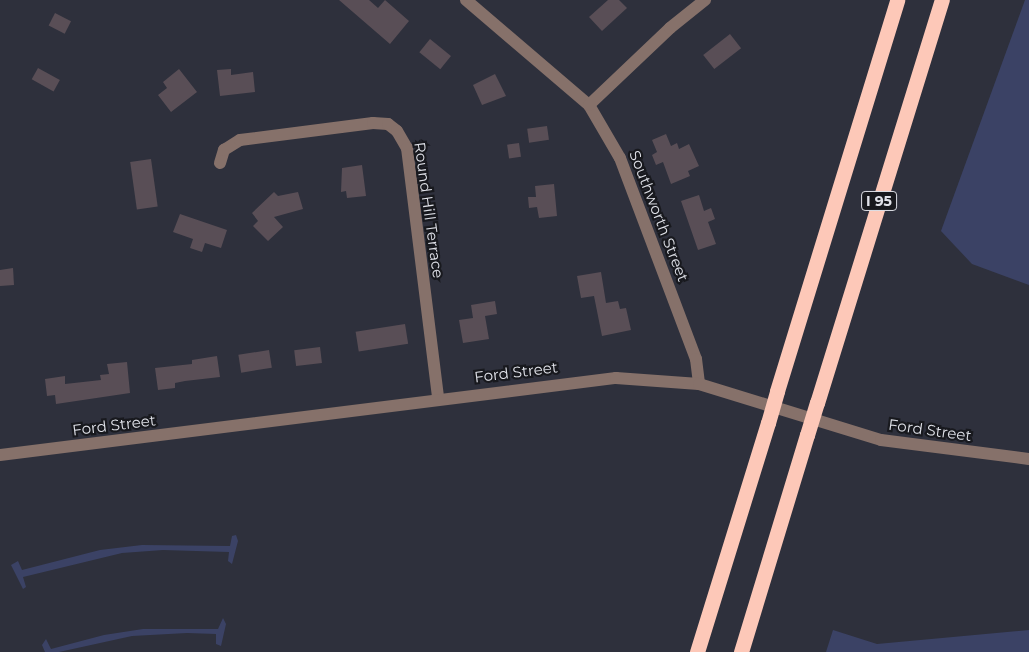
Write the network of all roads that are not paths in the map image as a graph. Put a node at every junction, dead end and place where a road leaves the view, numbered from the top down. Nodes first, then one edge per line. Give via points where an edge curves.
1 (466, 0) edge
2 (704, 0) edge
3 (897, 0) edge
4 (942, 0) edge
5 (589, 105) junction
6 (220, 163) dead end
7 (699, 384) junction
8 (438, 398) junction
9 (0, 454) edge
10 (1029, 459) edge
11 (697, 652) edge
12 (741, 652) edge

1 - 5 street, Southworth Street
2 - 5 street
3 - 11 highway, I 95, bridge
4 - 12 highway, I 95, bridge
5 - 7 street, Southworth Street via 620,158 696,359
6 - 8 street, Round Hill Terrace via 224,150 240,140 373,122 388,124 397,131 407,148
7 - 8 street, Ford Street via 616,378
7 - 10 street, Ford Street via 881,440
8 - 9 street, Ford Street via 136,440

